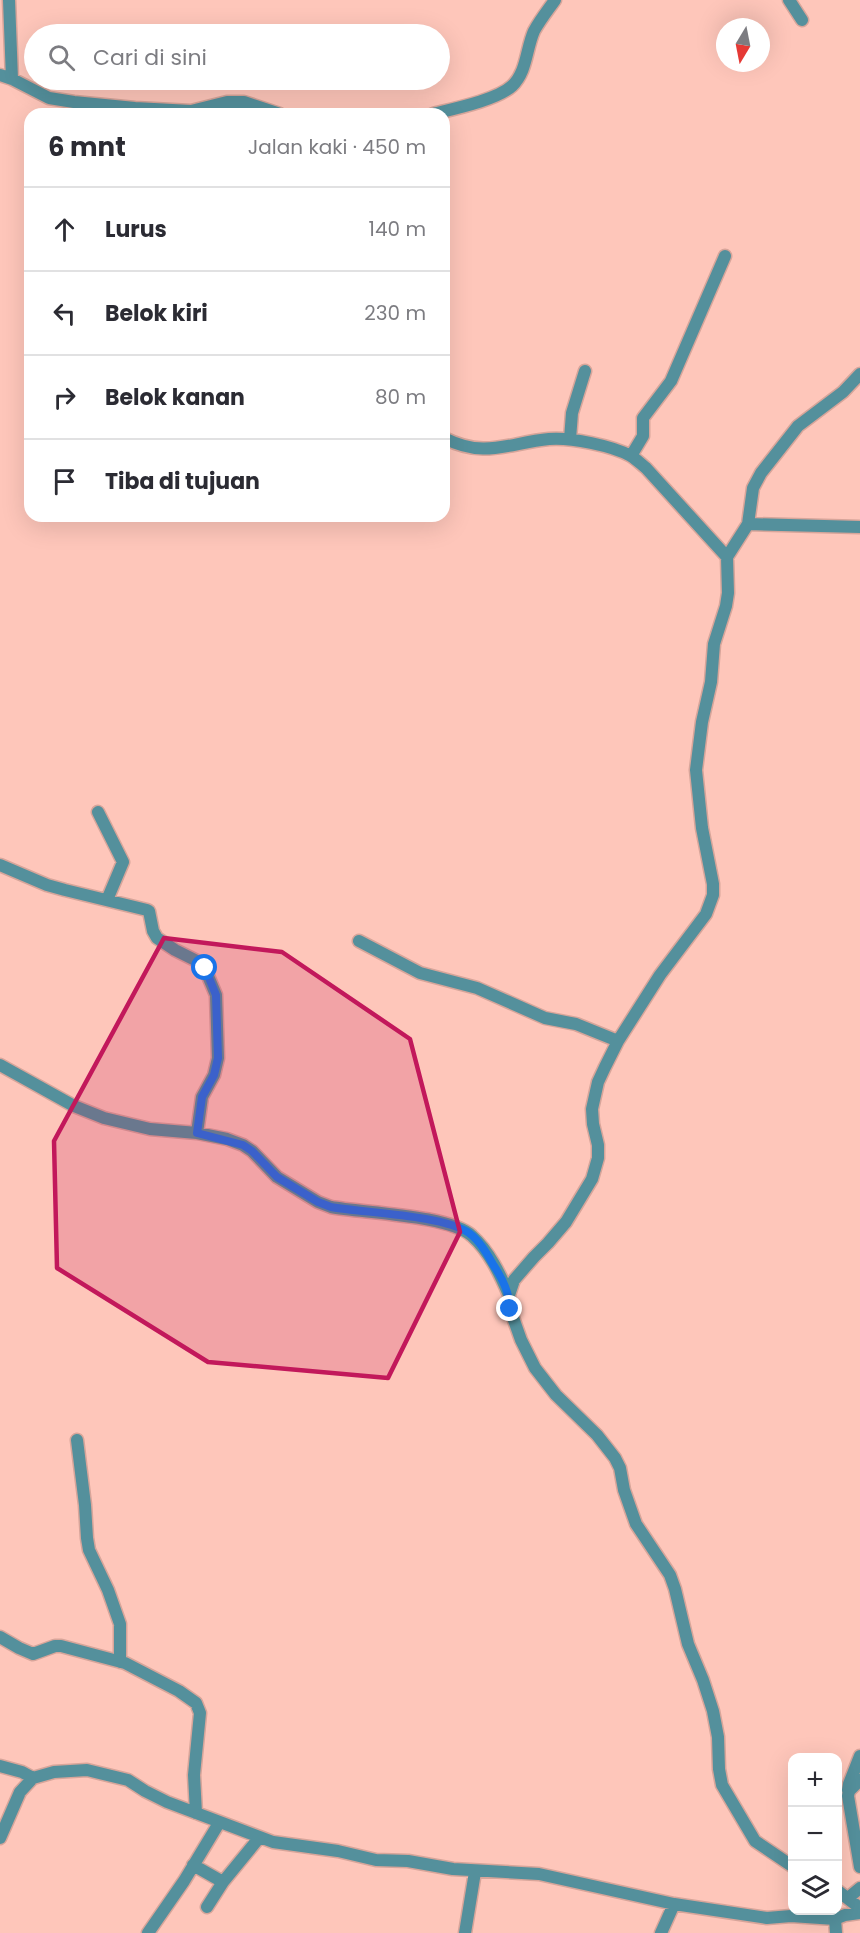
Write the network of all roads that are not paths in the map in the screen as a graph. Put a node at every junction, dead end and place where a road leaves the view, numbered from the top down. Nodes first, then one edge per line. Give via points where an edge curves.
1 (9, 0) edge
2 (555, 0) edge
3 (789, 0) edge
4 (802, 21) dead end
5 (6, 77) edge
6 (24, 86) edge
7 (33, 90) edge
8 (135, 108) edge
9 (204, 108) edge
10 (262, 108) edge
11 (450, 109) edge
12 (725, 256) dead end
13 (585, 371) dead end
14 (860, 374) edge
15 (570, 439) junction
16 (450, 440) edge
17 (631, 456) junction
18 (748, 524) junction
19 (860, 527) edge
20 (727, 557) junction
21 (98, 812) dead end
22 (0, 865) edge
23 (107, 900) junction
24 (359, 941) dead end
25 (618, 1041) junction
26 (0, 1065) edge
27 (197, 1133) junction
28 (509, 1295) junction
29 (76, 1440) dead end
30 (0, 1637) edge
31 (120, 1662) junction
32 (860, 1756) edge
33 (0, 1766) edge
34 (33, 1778) junction
35 (860, 1780) edge
36 (849, 1791) junction
37 (196, 1813) junction
38 (219, 1823) junction
39 (0, 1838) edge
40 (259, 1838) junction
41 (788, 1863) edge
42 (193, 1865) junction
43 (860, 1867) edge
44 (475, 1872) junction
45 (223, 1882) junction
46 (860, 1888) edge
47 (854, 1902) edge
48 (674, 1904) junction
49 (207, 1907) dead end
50 (835, 1919) junction
51 (148, 1933) edge
52 (465, 1933) edge
53 (661, 1933) edge
54 (836, 1933) edge

1 - 5 street
2 - 11 street via 538,24 523,69 512,86 499,95
3 - 4 street
5 - 6 street
7 - 8 street via 50,98
9 - 10 street via 227,102
12 - 17 street via 670,381 643,418 643,436
13 - 15 street via 574,405
14 - 18 street via 798,426 761,473 753,488
15 - 16 street via 484,449
15 - 17 street
17 - 20 street
18 - 19 street
18 - 20 street
20 - 25 street via 728,593 714,644 696,770 713,884 710,905
21 - 23 street via 123,862
22 - 23 street via 47,885
23 - 27 street via 149,911 157,938 203,964 214,989 218,1058 202,1097
24 - 25 street via 420,973 477,988 545,1018 576,1024
25 - 28 street via 594,1099 592,1124 598,1158 592,1179 566,1222 514,1280
26 - 27 street via 104,1118 150,1129
27 - 28 street via 243,1145 277,1177 331,1207 420,1218 462,1228 484,1248
28 - 41 street via 513,1320 536,1368 615,1458 636,1524 670,1575 688,1644 713,1711 722,1785 755,1841
29 - 31 street via 89,1550 120,1624
30 - 31 street via 33,1654 61,1646
31 - 37 street via 179,1691 200,1708 194,1775
32 - 36 street
33 - 34 street
34 - 37 street via 87,1770 113,1775
34 - 39 street via 20,1792
35 - 36 street
36 - 43 street
37 - 38 street
38 - 40 street
38 - 42 street
40 - 44 street via 376,1860
40 - 45 street
42 - 45 street
42 - 51 street
44 - 48 street via 539,1874
44 - 52 street
45 - 49 street
46 - 47 street
47 - 50 street via 849,1914
48 - 50 street via 767,1918
48 - 53 street
50 - 54 street

